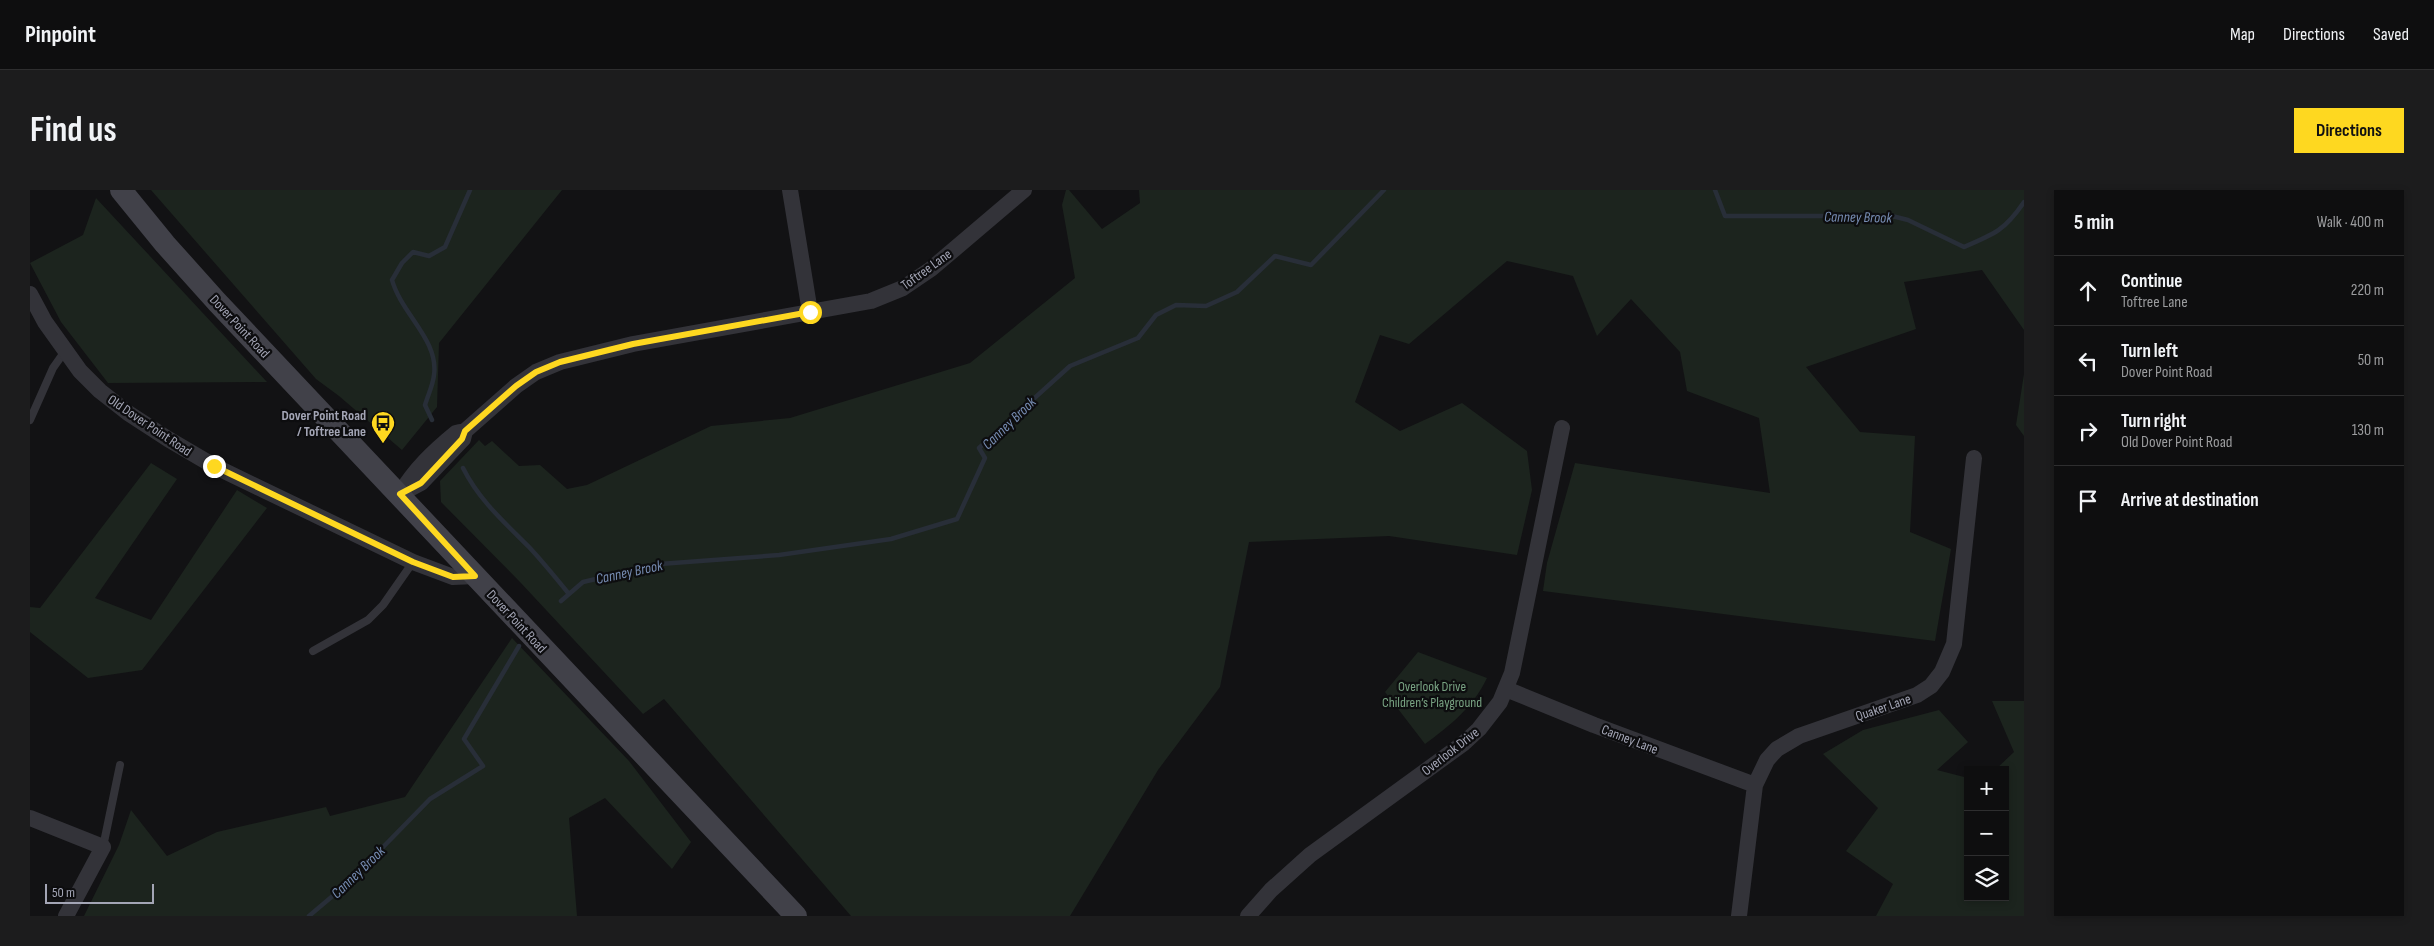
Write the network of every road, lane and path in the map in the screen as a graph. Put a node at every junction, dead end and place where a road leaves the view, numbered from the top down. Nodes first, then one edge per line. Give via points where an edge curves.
1 (121, 190) edge
2 (790, 190) edge
3 (1024, 190) edge
4 (30, 294) edge
5 (810, 312) junction
6 (65, 351) junction
7 (30, 420) edge
8 (1562, 428) dead end
9 (1974, 458) dead end
10 (400, 494) junction
11 (413, 562) junction
12 (475, 576) junction
13 (313, 651) dead end
14 (1506, 689) junction
15 (120, 765) dead end
16 (1755, 785) junction
17 (30, 818) edge
18 (103, 847) junction
19 (788, 913) edge
20 (66, 916) edge
21 (1248, 916) edge
22 (1739, 916) edge

1 - 10 main road, Dover Point Road via 164,244 224,310
2 - 5 street
3 - 5 street, Toftree Lane via 931,269 903,288 872,301
4 - 6 street, Old Dover Point Road
5 - 10 street, Toftree Lane via 633,344 560,362 536,372 427,458
6 - 7 lane via 53,368
6 - 11 street, Old Dover Point Road via 100,391 168,439 214,466
8 - 14 street, Overlook Drive
9 - 16 street, Quaker Lane via 1957,628 1942,672 1917,696 1788,741 1767,760
10 - 12 main road, Dover Point Road
11 - 12 street, Old Dover Point Road via 453,577
11 - 13 lane via 383,605 368,620
12 - 19 main road, Dover Point Road
14 - 16 street, Canney Lane
14 - 21 street, Overlook Drive via 1492,716 1464,743 1310,855
15 - 18 lane
16 - 22 street, Quaker Lane
17 - 18 street
18 - 20 street

